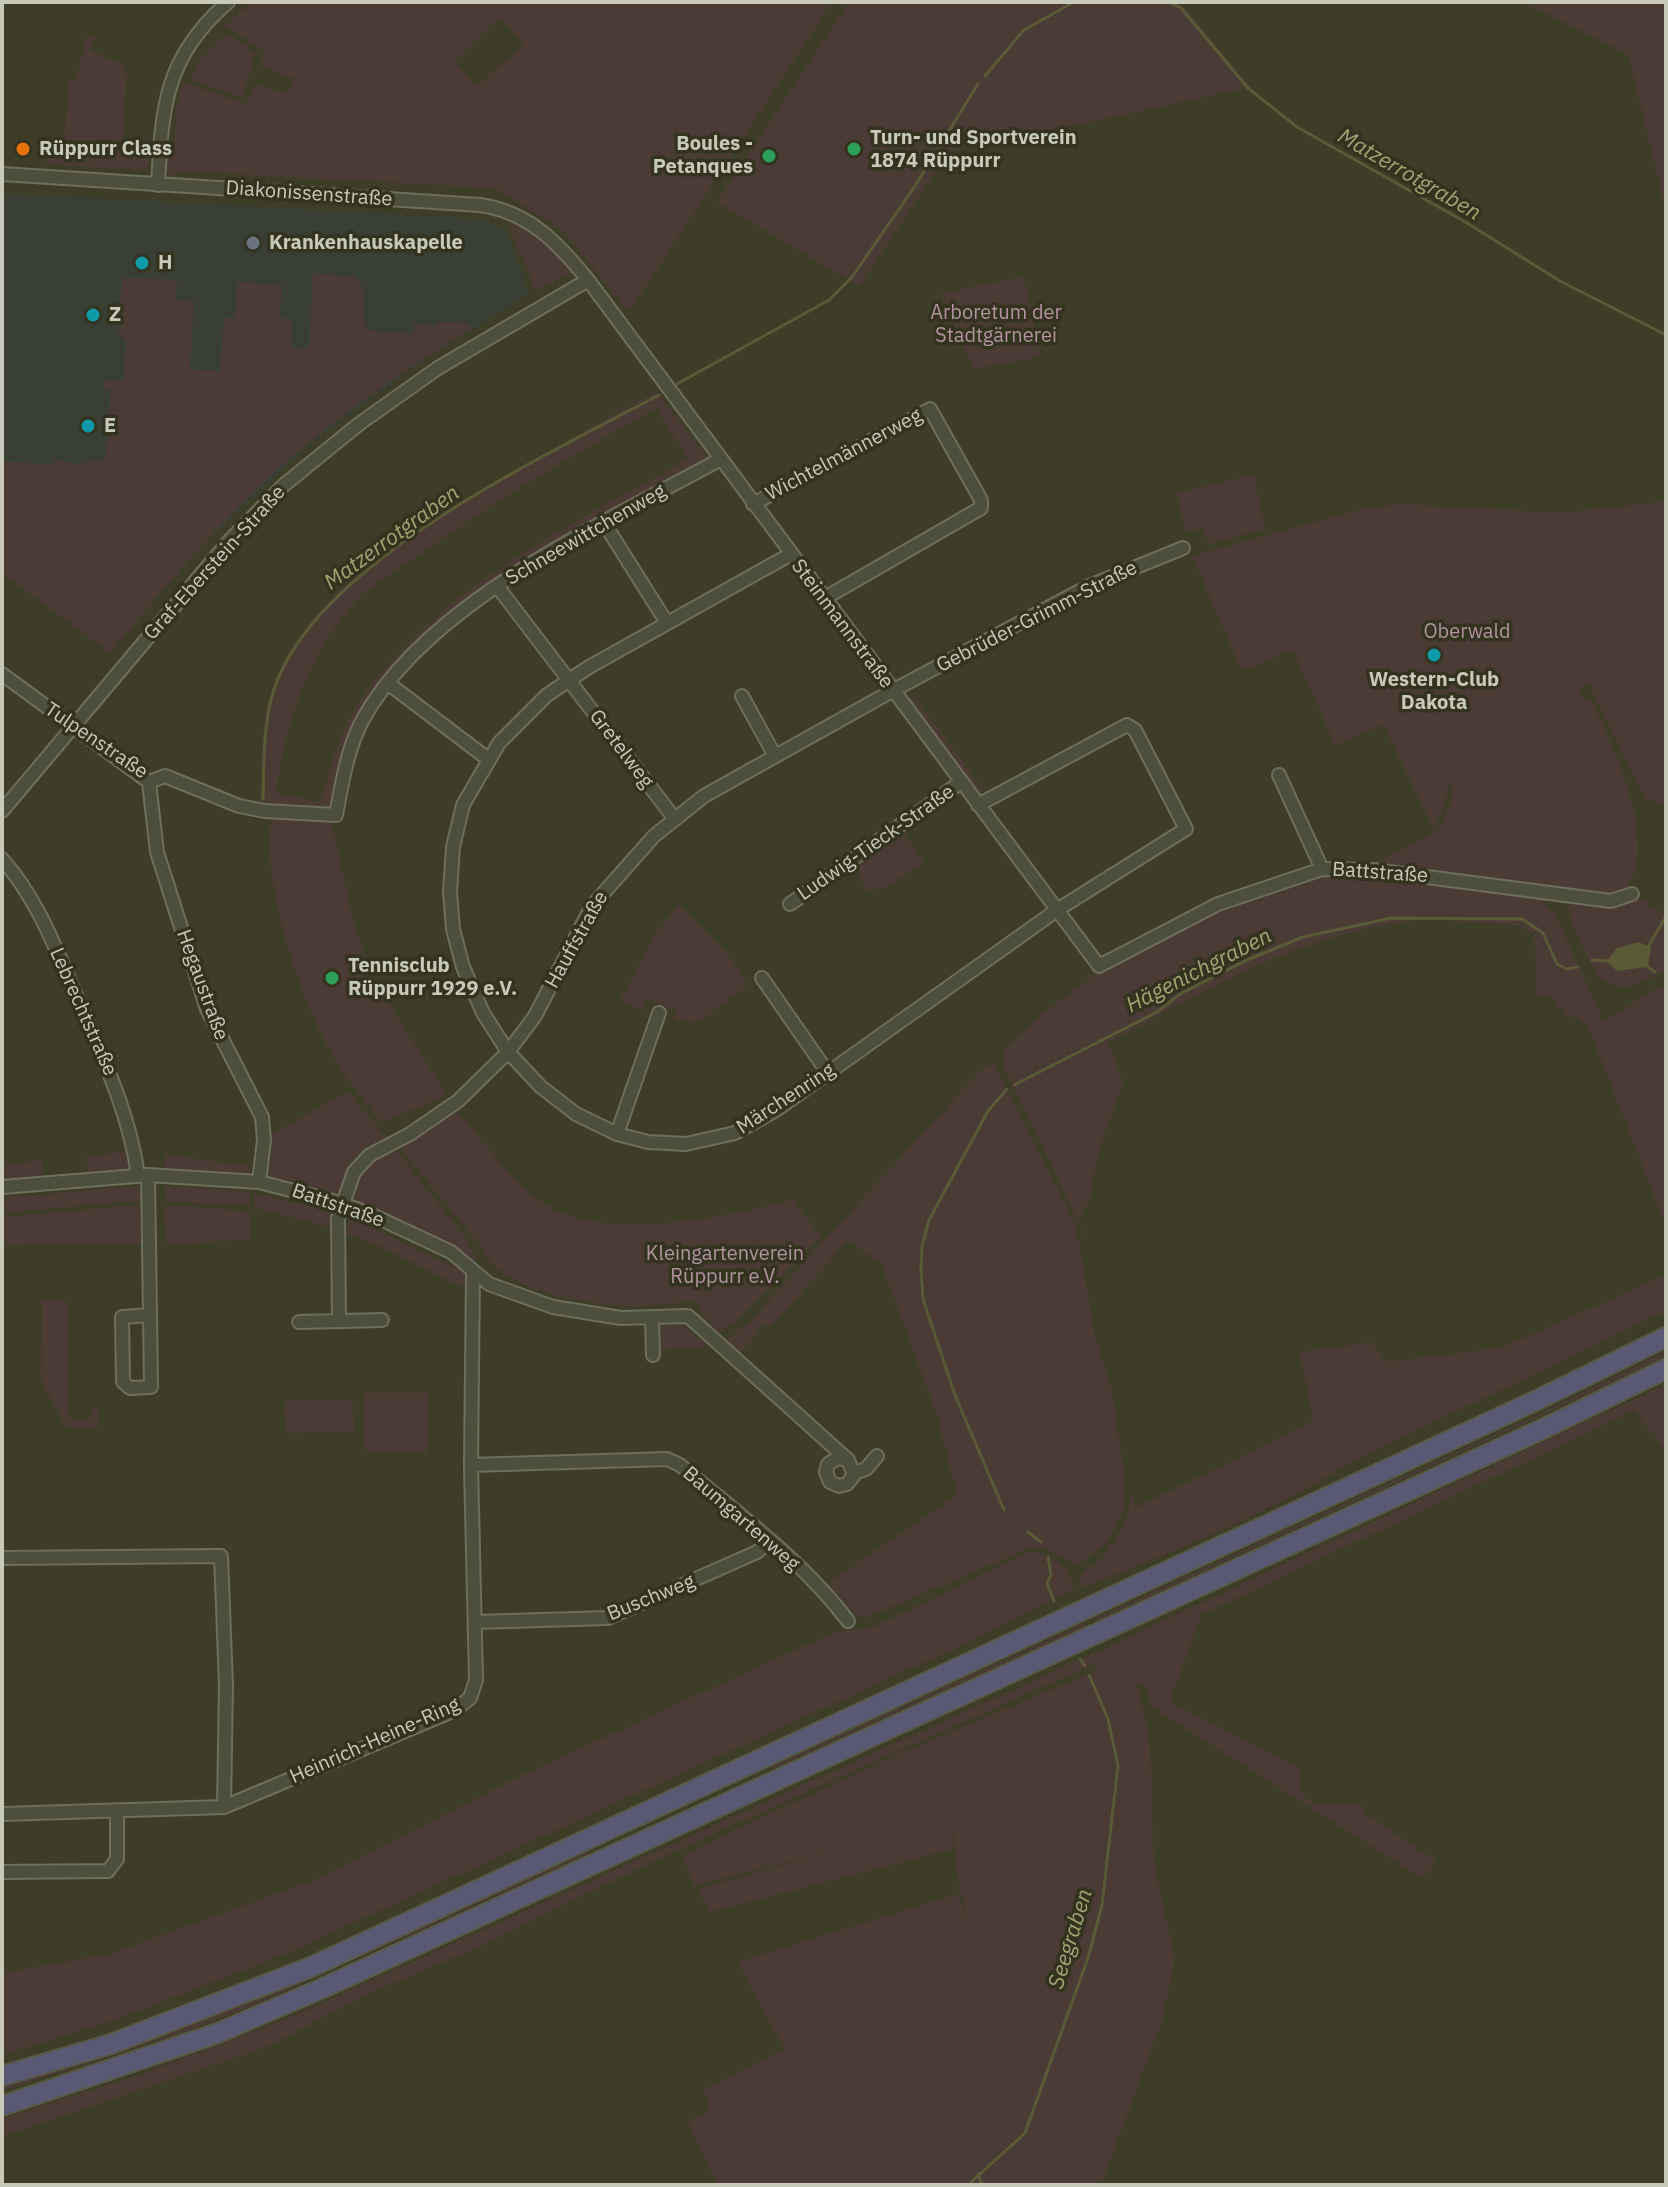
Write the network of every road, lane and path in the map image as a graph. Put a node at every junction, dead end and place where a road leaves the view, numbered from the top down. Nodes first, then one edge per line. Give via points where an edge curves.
1 (228, 2) edge
2 (2, 174) edge
3 (158, 185) junction
4 (588, 280) junction
5 (719, 460) junction
6 (753, 504) junction
7 (604, 523) junction
8 (1183, 548) dead end
9 (791, 554) junction
10 (497, 586) junction
11 (825, 598) junction
12 (667, 623) junction
13 (2, 674) edge
14 (568, 680) junction
15 (389, 684) junction
16 (892, 691) junction
17 (742, 696) dead end
18 (72, 726) junction
19 (775, 756) junction
20 (488, 759) junction
21 (1279, 775) dead end
22 (149, 782) junction
23 (961, 782) junction
24 (978, 805) junction
25 (2, 811) edge
26 (336, 815) joint
27 (674, 818) junction
28 (2, 859) edge
29 (1322, 869) junction
30 (1632, 894) dead end
31 (790, 904) dead end
32 (1057, 910) junction
33 (1099, 966) joint
34 (762, 978) dead end
35 (659, 1013) dead end
36 (508, 1052) junction
37 (828, 1073) junction
38 (617, 1134) junction
39 (143, 1175) junction
40 (259, 1182) junction
41 (2, 1187) edge
42 (341, 1203) junction
43 (473, 1273) junction
44 (150, 1315) junction
45 (652, 1319) junction
46 (382, 1320) dead end
47 (339, 1321) junction
48 (299, 1322) dead end
49 (1666, 1337) edge
50 (653, 1355) dead end
51 (1666, 1369) edge
52 (877, 1456) dead end
53 (848, 1460) junction
54 (471, 1465) junction
55 (854, 1473) junction
56 (769, 1541) junction
57 (2, 1558) edge
58 (848, 1621) dead end
59 (476, 1622) junction
60 (224, 1807) junction
61 (117, 1812) junction
62 (2, 1814) edge
63 (2, 1872) edge
64 (3, 2076) edge
65 (2, 2106) edge

1 - 3 street via 195,35 172,76 162,111
2 - 3 street, Diakonissenstraße
3 - 4 street, Diakonissenstraße via 492,207 545,233
4 - 5 street, Steinmannstraße
4 - 18 street, Graf-Eberstein-Straße via 438,368 284,485 231,539
5 - 6 street, Steinmannstraße
5 - 7 street, Schneewittchenweg
6 - 9 street, Steinmannstraße
6 - 11 street, Wichtelmännerweg via 930,409 981,508
7 - 10 street, Schneewittchenweg
7 - 12 street
8 - 16 street, Gebrüder-Grimm-Straße via 1087,587
9 - 11 street, Steinmannstraße
9 - 12 street, Märchenring
10 - 14 street, Gretelweg
10 - 15 street, Schneewittchenweg via 431,639
11 - 16 street, Steinmannstraße
12 - 14 street, Märchenring
13 - 18 street, Tulpenstraße
14 - 20 street, Märchenring via 524,715
14 - 27 street, Gretelweg
15 - 20 street
15 - 26 street, Schneewittchenweg via 362,721 350,749
16 - 19 street, Hauffstraße
16 - 23 street, Steinmannstraße
17 - 19 street
18 - 22 street, Tulpenstraße
18 - 25 street, Graf-Eberstein-Straße
19 - 27 street, Hauffstraße
20 - 36 street, Märchenring via 458,819 451,910 469,984
21 - 29 street
22 - 26 street, Tulpenstraße via 165,776 239,806
22 - 40 street, Hegaustraße via 157,852 207,1009 262,1117
23 - 24 street, Steinmannstraße
23 - 31 street, Ludwig-Tieck-Straße
24 - 32 street, Steinmannstraße
24 - 32 street, Märchenring via 1120,727 1135,730 1186,829
27 - 36 street, Hauffstraße via 592,906 535,1016
28 - 39 street, Lebrechtstraße via 39,913 112,1079
29 - 30 street, Battstraße via 1373,870 1611,901
29 - 33 street, Battstraße via 1218,904
32 - 33 street, Steinmannstraße
32 - 37 street, Märchenring
34 - 37 street
35 - 38 street
36 - 38 street, Märchenring via 553,1098
36 - 42 street, Hauffstraße via 458,1101 360,1164
37 - 38 street, Märchenring via 725,1137 672,1144
39 - 40 street, Battstraße
39 - 41 street, Battstraße
39 - 44 street, Lebrechtstraße
40 - 42 street, Battstraße
42 - 43 street, Battstraße via 451,1252
42 - 47 street
43 - 45 street, Battstraße via 553,1307
43 - 54 street, Heinrich-Heine-Ring
44 - 44 street, Lebrechtstraße via 151,1387 130,1388 123,1382 122,1317
45 - 50 street
45 - 53 street, Battstraße via 688,1316
46 - 47 street
47 - 48 street
49 - 64 highway via 311,1967 111,2044
51 - 65 highway via 323,1988 218,2033
52 - 55 street
53 - 55 street
53 - 55 street via 831,1461 827,1479 843,1486
54 - 56 street, Baumgartenweg via 667,1459
54 - 59 street, Heinrich-Heine-Ring
56 - 58 street, Baumgartenweg via 830,1597
56 - 59 street, Buschweg via 757,1552 608,1618
57 - 60 street via 221,1556
59 - 60 street, Heinrich-Heine-Ring via 476,1680 464,1705
60 - 61 street, Heinrich-Heine-Ring
61 - 62 street, Heinrich-Heine-Ring
61 - 63 street via 117,1859 108,1871

